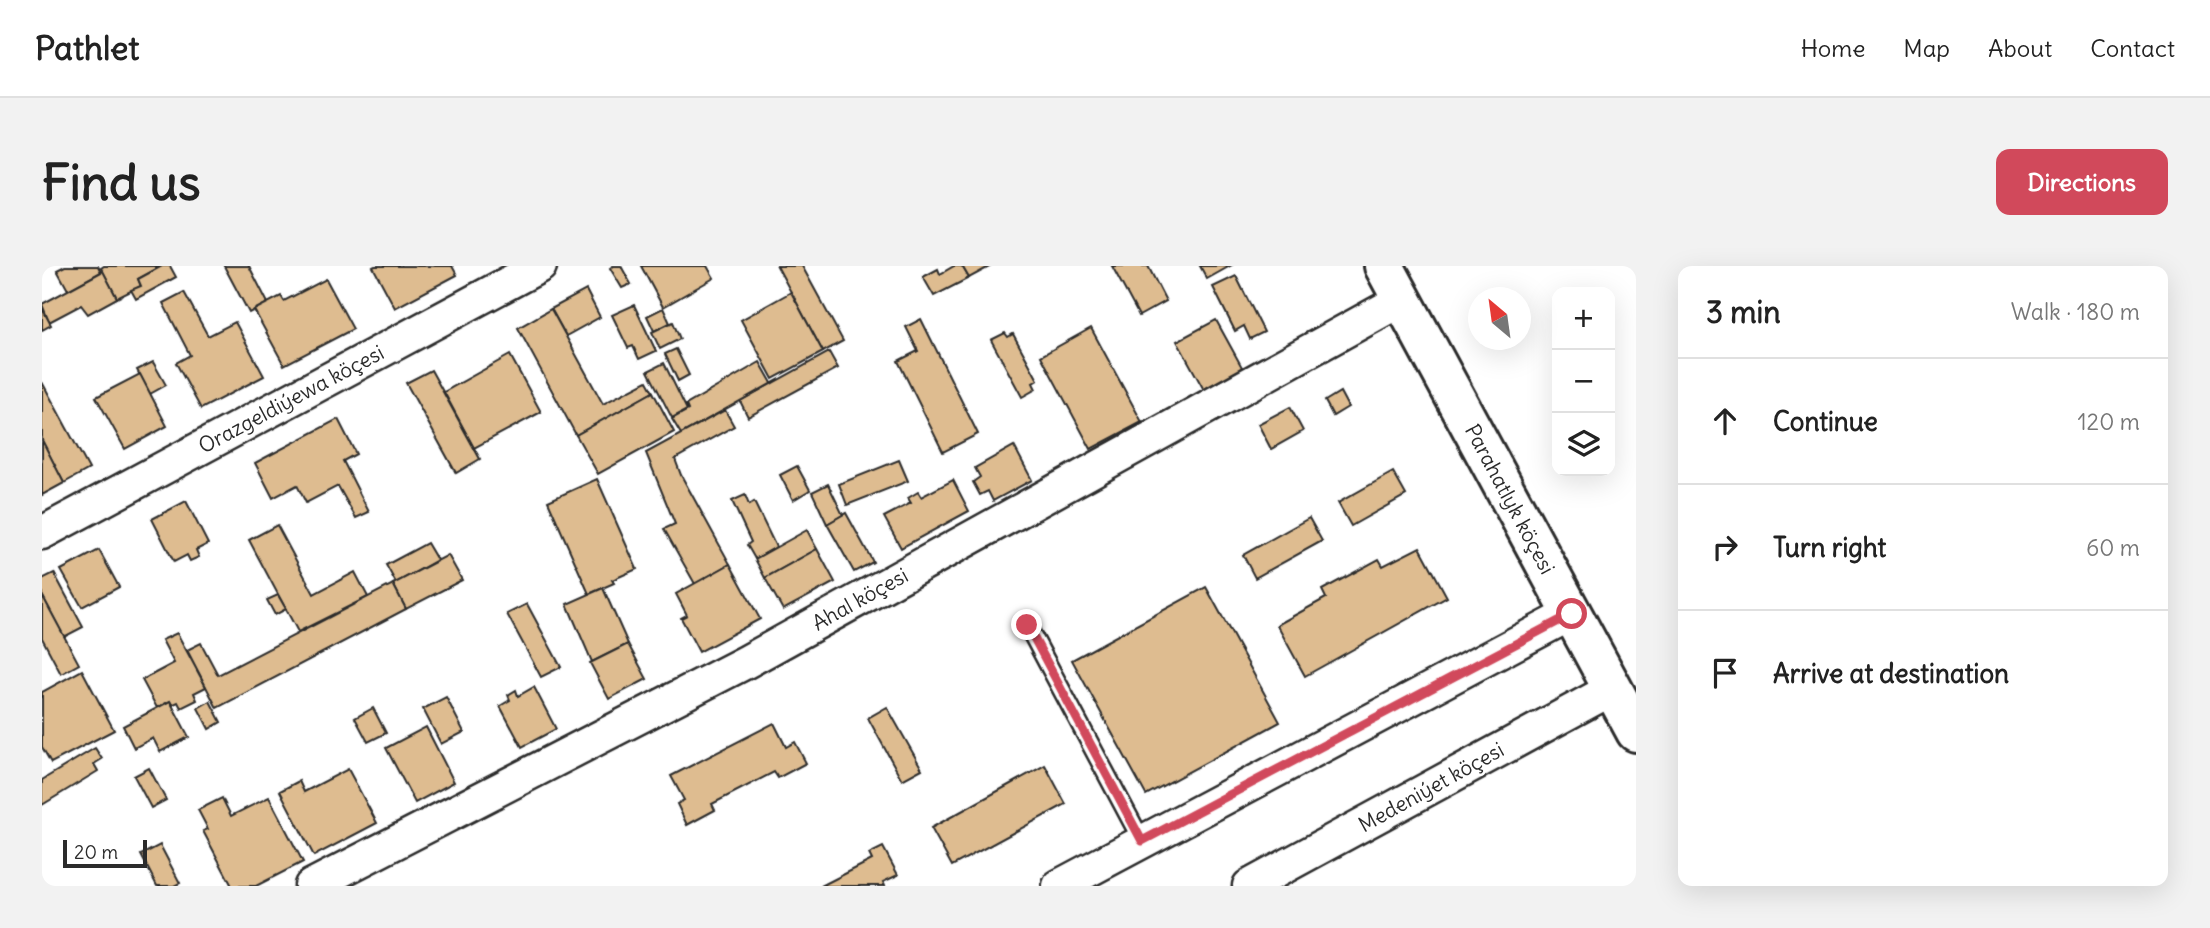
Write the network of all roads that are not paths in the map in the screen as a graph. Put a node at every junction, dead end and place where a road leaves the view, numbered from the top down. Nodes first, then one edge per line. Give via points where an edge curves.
1 (540, 266) edge
2 (1384, 266) edge
3 (1403, 299) junction
4 (42, 533) edge
5 (1572, 614) junction
6 (1027, 625) dead end
7 (1612, 689) junction
8 (1636, 732) edge
9 (1142, 841) junction
10 (311, 886) edge
11 (1059, 886) edge
12 (1249, 886) edge

1 - 4 street, Orazgeldiýewa köçesi
2 - 3 street, Parahatlyk köçesi
3 - 5 street, Parahatlyk köçesi
3 - 10 street, Ahal köçesi via 746,662
5 - 7 street, Parahatlyk köçesi
5 - 9 street
6 - 9 lane
7 - 8 street, Parahatlyk köçesi
7 - 12 street, Medeniýet köçesi
9 - 11 street

